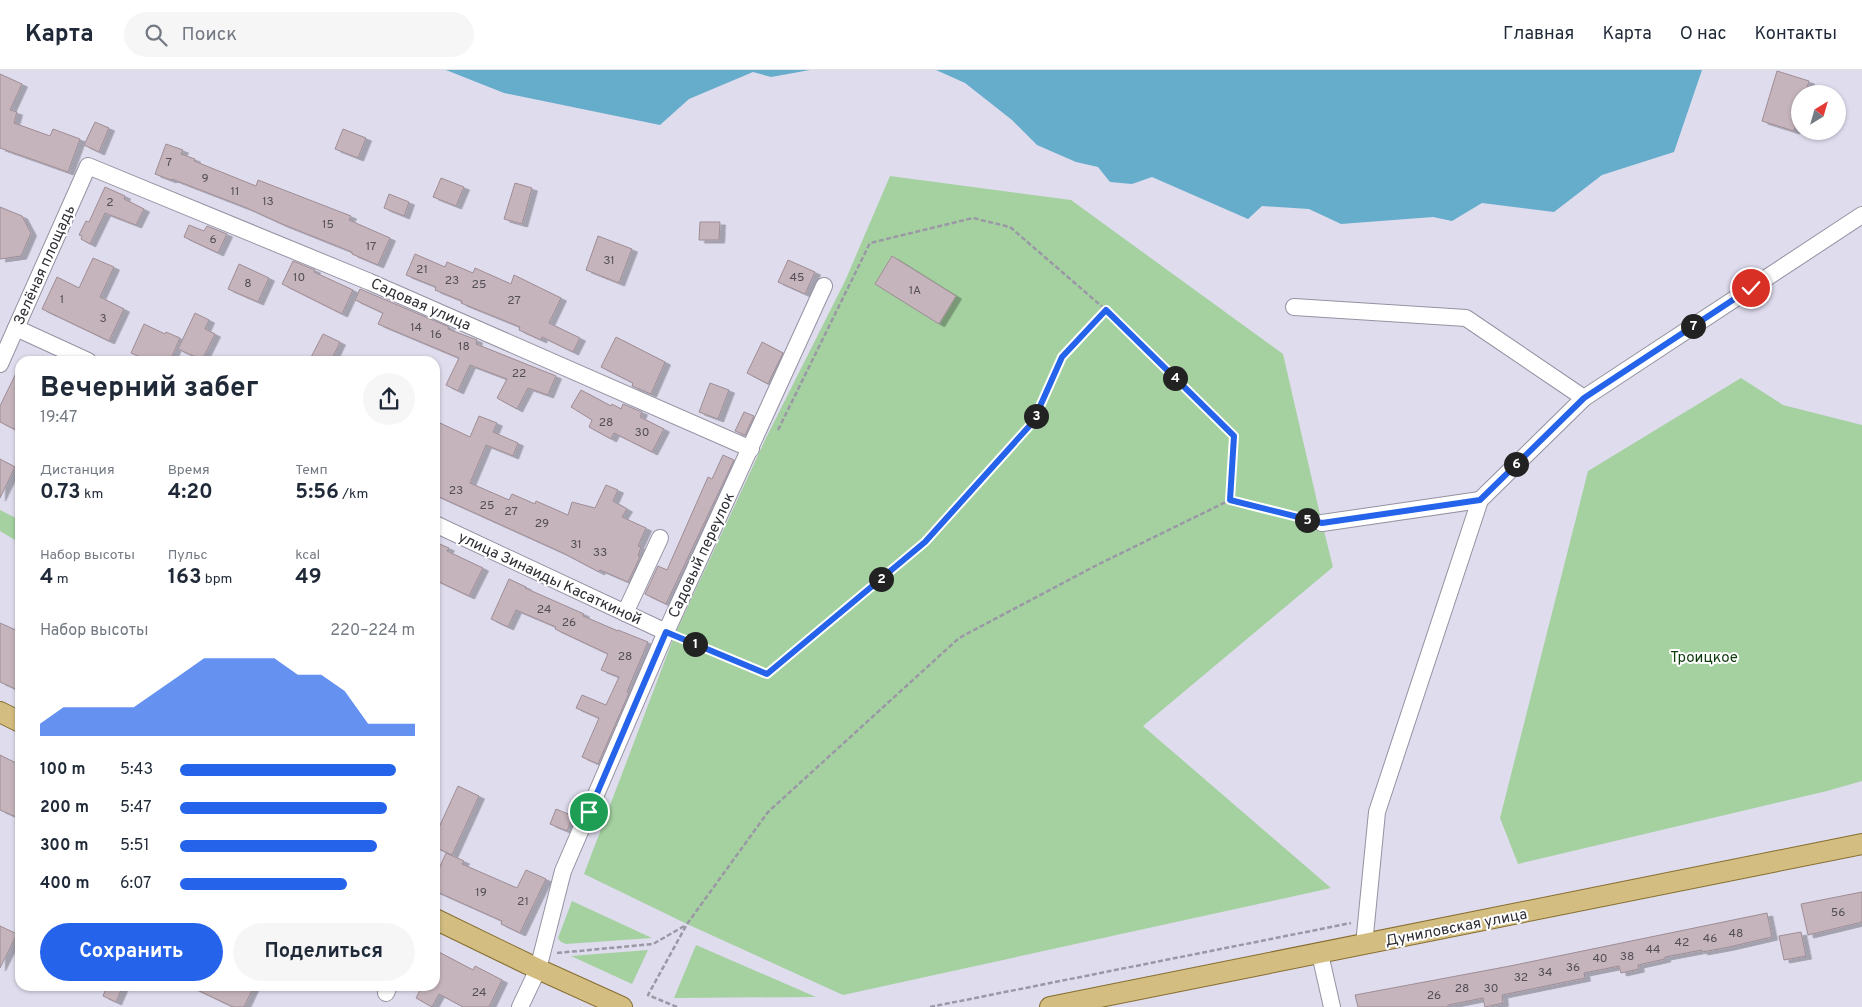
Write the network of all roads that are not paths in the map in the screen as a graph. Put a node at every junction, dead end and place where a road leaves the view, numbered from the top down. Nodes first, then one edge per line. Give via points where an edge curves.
1 (88, 166) joint
2 (1862, 215) edge
3 (824, 286) dead end
4 (1294, 307) dead end
5 (16, 328) junction
6 (77, 356) edge
7 (0, 364) edge
8 (1584, 398) junction
9 (751, 449) junction
10 (1480, 500) junction
11 (1322, 523) road end
12 (440, 526) edge
13 (660, 538) dead end
14 (625, 613) junction
15 (666, 632) junction
16 (0, 712) edge
17 (15, 720) edge
18 (1862, 844) edge
19 (440, 921) edge
20 (1364, 945) junction
21 (1320, 954) junction
22 (538, 969) junction
23 (520, 1007) edge
24 (622, 1007) edge
25 (1050, 1007) edge
26 (1332, 1007) edge

1 - 5 street, Зелёная площадь
1 - 9 street, Садовая улица via 379,286
2 - 8 street
3 - 9 street, Садовый переулок
4 - 8 street via 1466,318
5 - 6 street
5 - 7 street, Зелёная площадь
8 - 10 street
9 - 15 street, Садовый переулок
10 - 11 street
10 - 20 street via 1377,812
12 - 14 street, улица Зинаиды Касаткиной
13 - 14 street
14 - 15 street, улица Зинаиды Касаткиной
15 - 22 street, Садовый переулок via 563,871
16 - 17 main road
18 - 20 main road, Дуниловская улица
19 - 22 main road
20 - 21 main road, Дуниловская улица
21 - 25 main road, Дуниловская улица
21 - 26 street
22 - 23 street, Садовый переулок
22 - 24 main road

